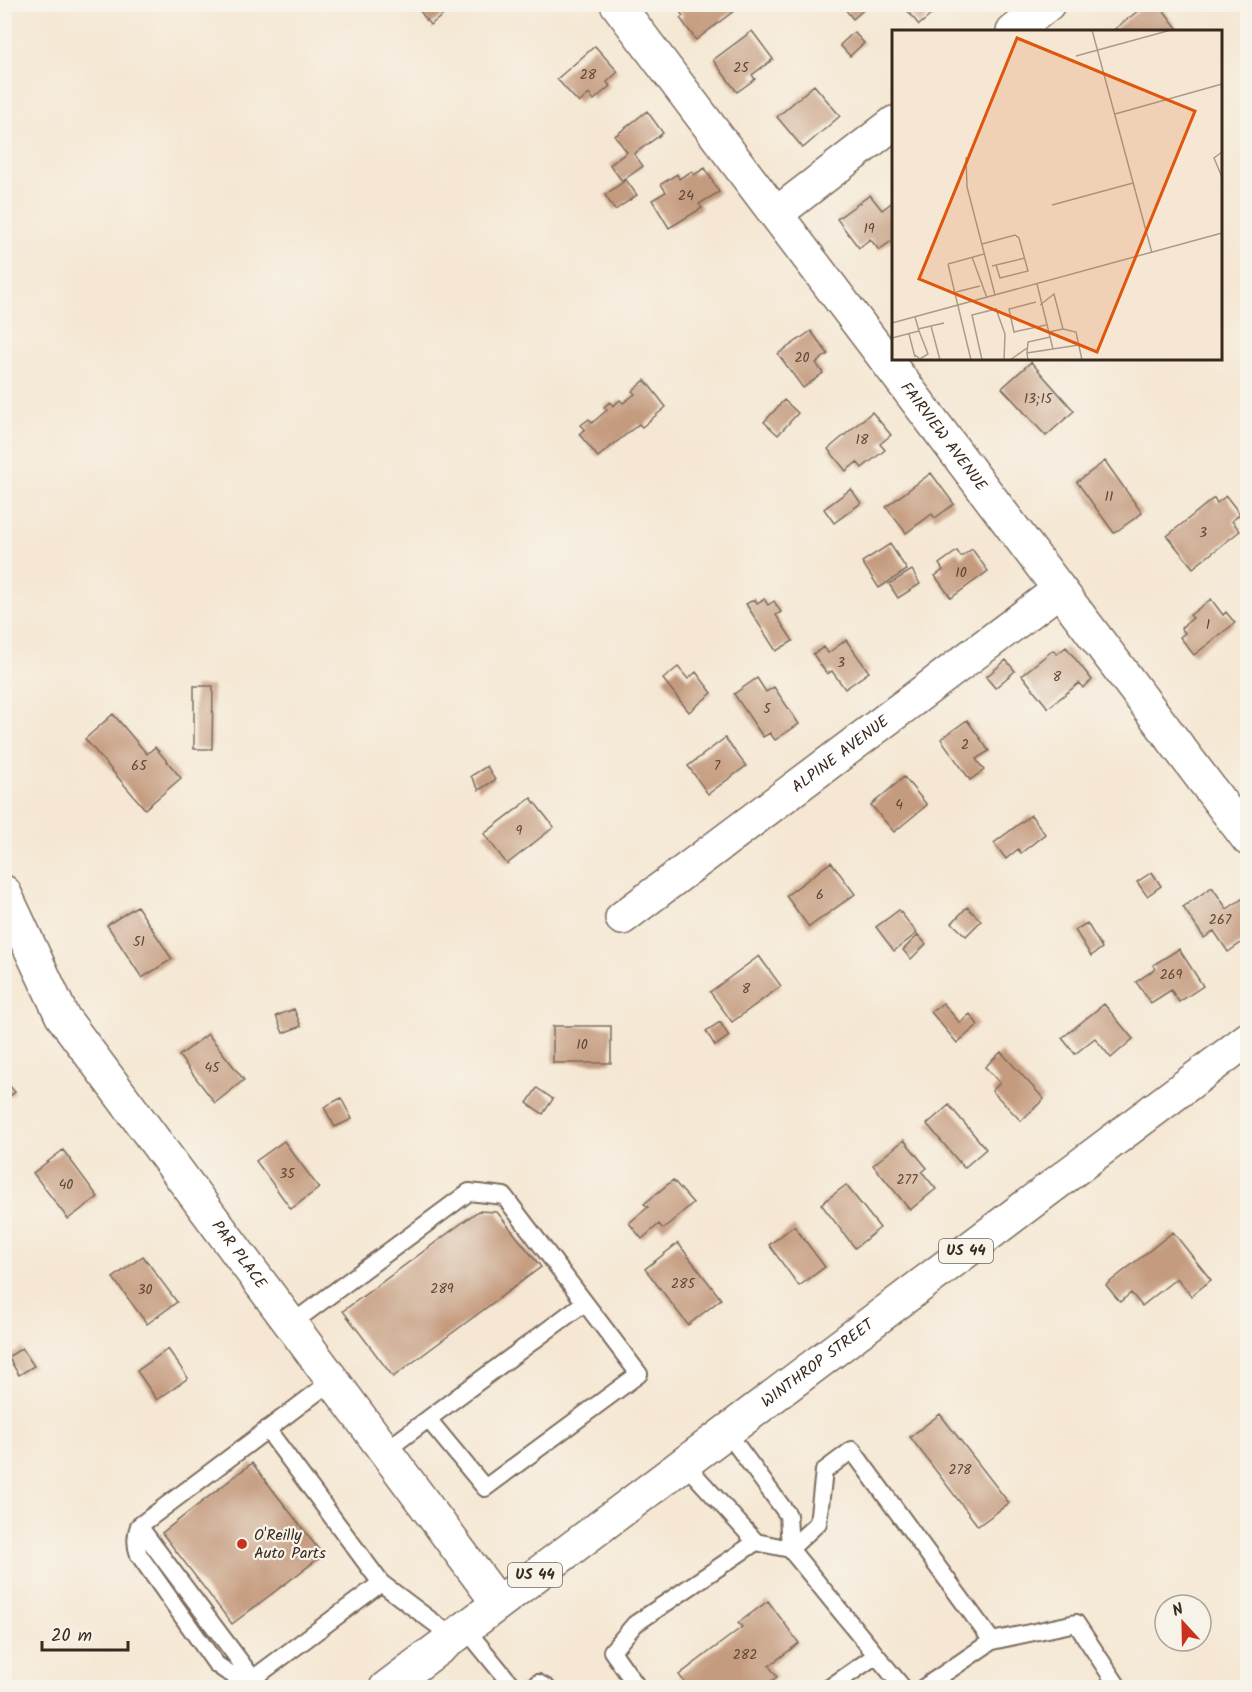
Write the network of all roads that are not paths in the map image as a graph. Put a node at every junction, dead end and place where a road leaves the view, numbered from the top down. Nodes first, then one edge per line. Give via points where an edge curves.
1 (617, 4) edge
2 (1047, 4) edge
3 (1014, 30) edge
4 (892, 125) edge
5 (776, 214) junction
6 (1059, 590) junction
7 (1248, 839) edge
8 (4, 892) edge
9 (622, 918) dead end
10 (1248, 1039) edge
11 (584, 1303) junction
12 (291, 1324) junction
13 (333, 1380) junction
14 (428, 1419) junction
15 (267, 1429) junction
16 (726, 1431) junction
17 (385, 1451) junction
18 (684, 1462) junction
19 (756, 1542) junction
20 (790, 1549) junction
21 (381, 1583) junction
22 (498, 1603) junction
23 (459, 1632) junction
24 (992, 1641) junction
25 (876, 1656) junction
26 (257, 1683) edge
27 (386, 1688) edge
28 (514, 1688) edge
29 (531, 1688) edge
30 (547, 1688) edge
31 (638, 1688) edge
32 (830, 1688) edge
33 (903, 1688) edge
34 (923, 1688) edge
35 (1119, 1688) edge

1 - 5 main road, FAIRVIEW AVENUE
2 - 3 main road
4 - 5 main road
5 - 6 main road, FAIRVIEW AVENUE
6 - 7 main road, FAIRVIEW AVENUE
6 - 9 main road, ALPINE AVENUE
8 - 12 main road, PAR PLACE via 62,1016
10 - 16 main road, WINTHROP STREET / US 44
11 - 12 lane via 504,1196 469,1192
11 - 14 lane
11 - 14 lane via 639,1374 485,1488
12 - 13 main road, PAR PLACE
13 - 15 lane
13 - 17 main road, PAR PLACE
14 - 17 lane
15 - 21 lane
15 - 26 lane via 139,1526
16 - 18 main road, WINTHROP STREET / US 44
16 - 20 lane via 788,1515
17 - 22 main road, PAR PLACE
18 - 19 lane
18 - 22 main road, WINTHROP STREET / US 44
19 - 20 lane
19 - 31 lane via 635,1624 612,1651
20 - 24 lane via 818,1523 824,1472 852,1450
20 - 25 lane
21 - 23 lane
21 - 26 lane
22 - 23 main road, WINTHROP STREET / US 44
23 - 27 main road, WINTHROP STREET / US 44
23 - 28 lane
24 - 34 lane
24 - 35 lane via 1076,1623
25 - 32 lane
25 - 33 lane
29 - 30 lane via 538,1683

